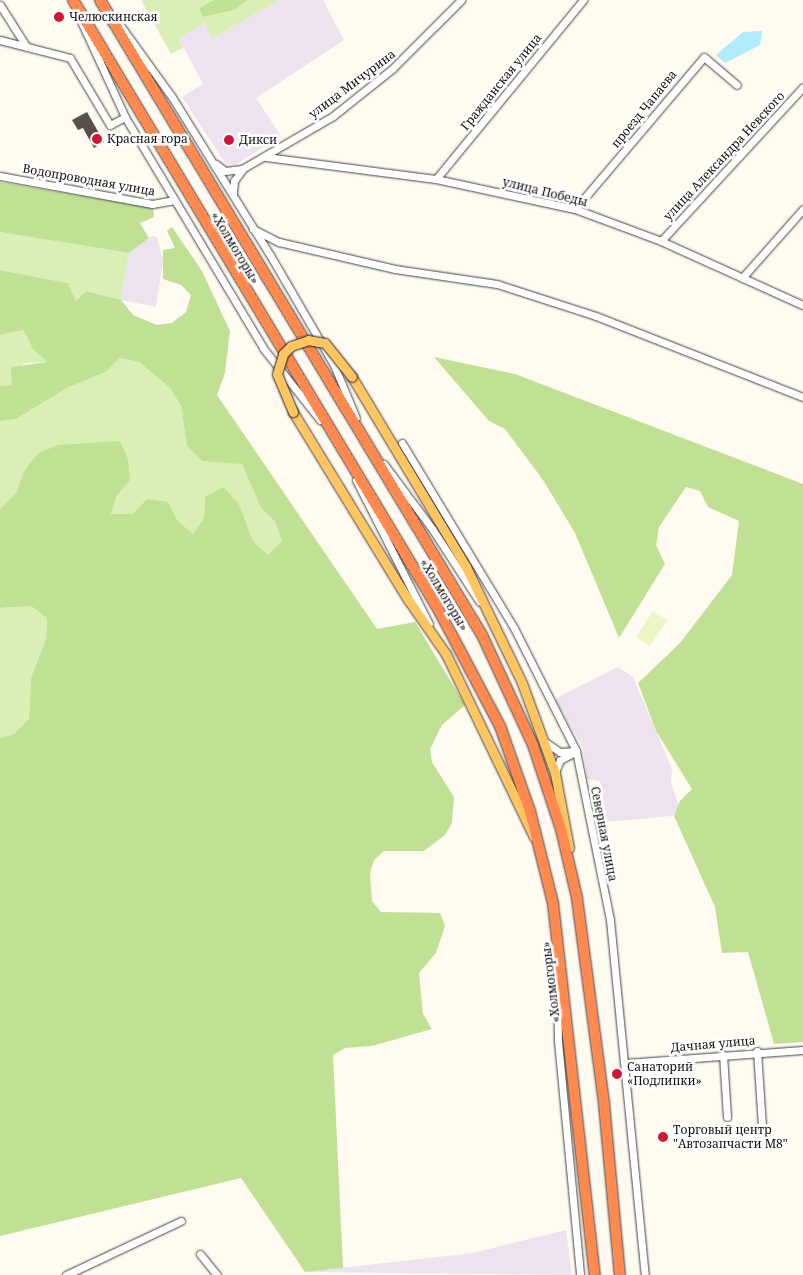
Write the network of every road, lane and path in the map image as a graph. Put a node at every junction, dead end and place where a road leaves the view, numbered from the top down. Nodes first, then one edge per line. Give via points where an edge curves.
1 (73, 0) edge
2 (101, 0) edge
3 (461, 0) edge
4 (583, 0) edge
5 (0, 5) edge
6 (0, 40) edge
7 (26, 46) junction
8 (737, 85) dead end
9 (803, 87) edge
10 (125, 117) junction
11 (266, 157) junction
12 (212, 161) junction
13 (242, 169) junction
14 (0, 176) edge
15 (436, 179) junction
16 (233, 196) junction
17 (175, 200) junction
18 (575, 209) junction
19 (803, 209) edge
20 (253, 229) junction
21 (661, 241) junction
22 (279, 242) junction
23 (270, 255) junction
24 (742, 278) junction
25 (803, 305) edge
26 (803, 398) edge
27 (363, 434) junction
28 (402, 443) dead end
29 (339, 444) junction
30 (370, 446) junction
31 (348, 459) junction
32 (491, 621) junction
33 (446, 654) junction
34 (545, 741) junction
35 (576, 751) junction
36 (554, 773) junction
37 (543, 858) junction
38 (572, 875) junction
39 (558, 932) junction
40 (803, 1050) edge
41 (757, 1051) junction
42 (723, 1055) junction
43 (626, 1063) junction
44 (727, 1117) dead end
45 (762, 1126) dead end
46 (181, 1221) dead end
47 (200, 1254) dead end
48 (66, 1275) edge
49 (217, 1275) edge
50 (580, 1275) edge
51 (595, 1275) edge
52 (620, 1275) edge
53 (646, 1275) edge

1 - 10 street
1 - 29 highway, «Холмогоры»
2 - 12 street
2 - 27 highway, «Холмогоры»
3 - 11 street, улица Мичурина via 392,69 333,116
4 - 15 street, Гражданская улица
5 - 7 street
6 - 7 street
7 - 10 street via 70,58 110,125
8 - 18 street, проезд Чапаева via 704,57
9 - 21 street, улица Александра Невского
10 - 17 street
11 - 13 street, улица Мичурина
11 - 15 street, улица Победы
12 - 13 street via 225,171
12 - 16 street
13 - 16 street via 234,181
14 - 17 street, Водопроводная улица via 152,204
15 - 18 street, улица Победы
16 - 20 street
17 - 29 street via 264,348
18 - 21 street, улица Победы
19 - 24 street
20 - 22 street
20 - 23 street
21 - 24 street, улица Победы
22 - 23 street via 272,246
22 - 26 street via 396,269 497,284 596,316
23 - 27 street via 334,365
24 - 25 street, улица Победы
27 - 30 highway, «Холмогоры»
28 - 35 street, Северная улица via 514,628
29 - 31 highway, «Холмогоры»
30 - 32 street via 433,530
30 - 38 highway, «Холмогоры» via 505,681 550,792
31 - 33 street via 392,556
31 - 37 highway, «Холмогоры» via 481,687 509,750
32 - 33 main road, bridge via 466,567 352,377 325,343 308,340 291,346 280,359 277,374 293,412 408,601
32 - 34 main road via 522,683
33 - 37 main road
34 - 35 street via 560,752
34 - 36 main road
35 - 36 street via 560,760
35 - 43 street, Северная улица via 610,920
36 - 38 main road
37 - 39 highway, «Холмогоры»
38 - 52 highway, «Холмогоры» via 604,1104
39 - 50 street via 558,1041
39 - 51 highway, «Холмогоры»
40 - 41 street, Дачная улица
41 - 42 street, Дачная улица
41 - 45 street
42 - 43 street, Дачная улица
42 - 44 street
43 - 53 street, Северная улица
46 - 48 street
47 - 49 street

